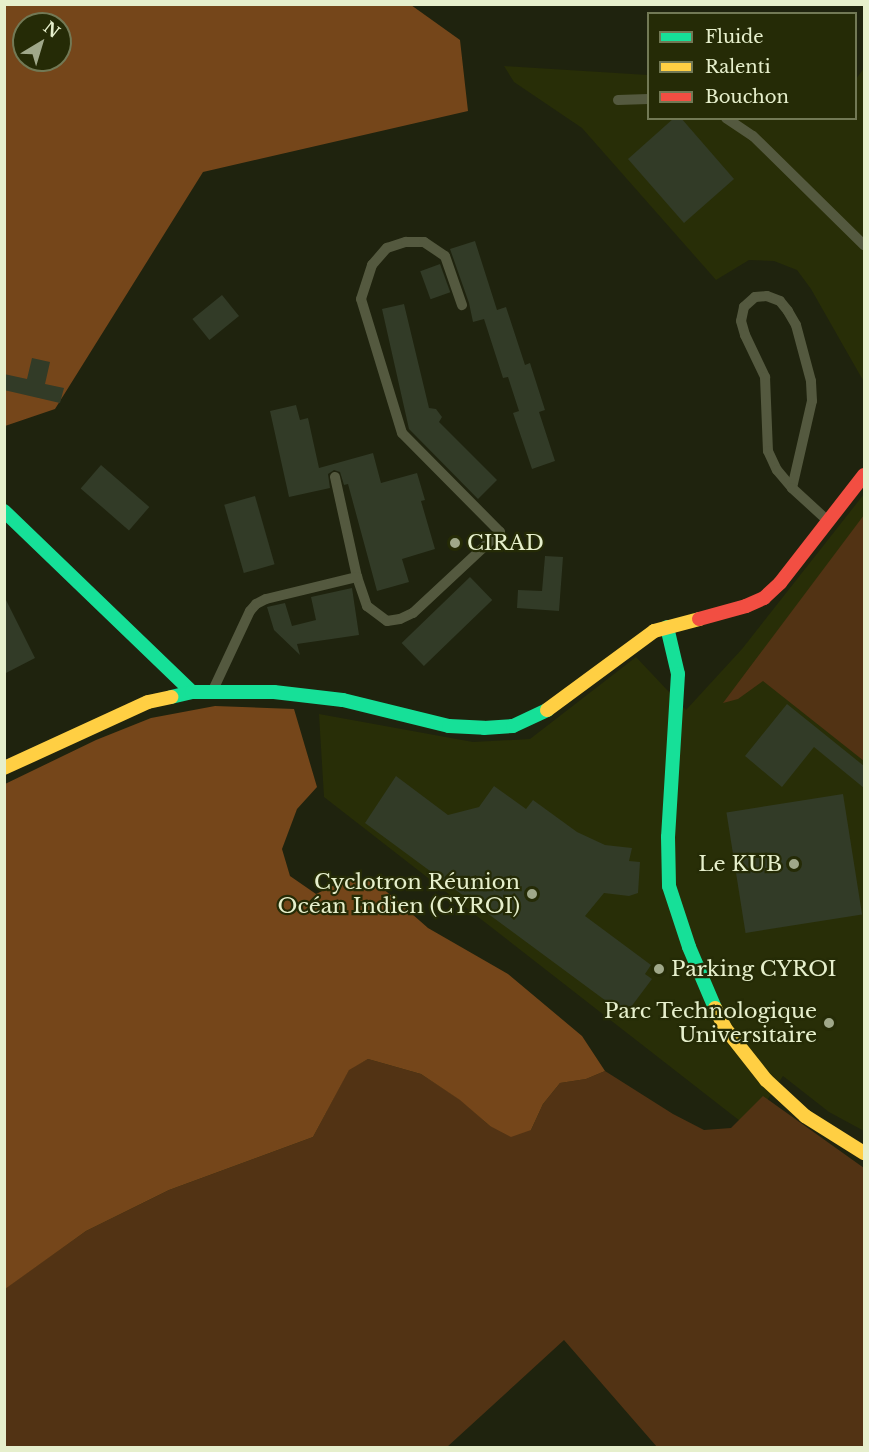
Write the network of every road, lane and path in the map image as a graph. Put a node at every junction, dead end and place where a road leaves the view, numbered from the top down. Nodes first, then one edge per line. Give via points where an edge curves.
1 (647, 99) edge
2 (618, 100) dead end
3 (729, 120) edge
4 (864, 244) edge
5 (462, 305) dead end
6 (864, 475) edge
7 (335, 477) dead end
8 (792, 488) junction
9 (4, 512) edge
10 (828, 521) junction
11 (357, 577) junction
12 (667, 627) junction
13 (213, 691) junction
14 (192, 692) junction
15 (4, 768) edge
16 (864, 1153) edge

1 - 2 lane
3 - 4 lane via 753,136
5 - 11 lane via 445,256 424,242 387,248 372,265 361,299 402,433 500,532 413,613 400,619 387,621 367,606
6 - 10 street
7 - 11 lane
8 - 8 lane via 812,401 811,381 796,325 788,311 780,301 755,297 744,307 741,321 765,377 768,451
8 - 10 lane
9 - 14 street
10 - 12 street via 764,598
11 - 13 lane via 256,604
12 - 13 street via 636,643 541,714 513,726 449,726 343,700 274,692
12 - 16 street via 678,674 668,837 669,886 689,947 725,1028 766,1080 798,1111
13 - 14 street
14 - 15 street via 148,702

